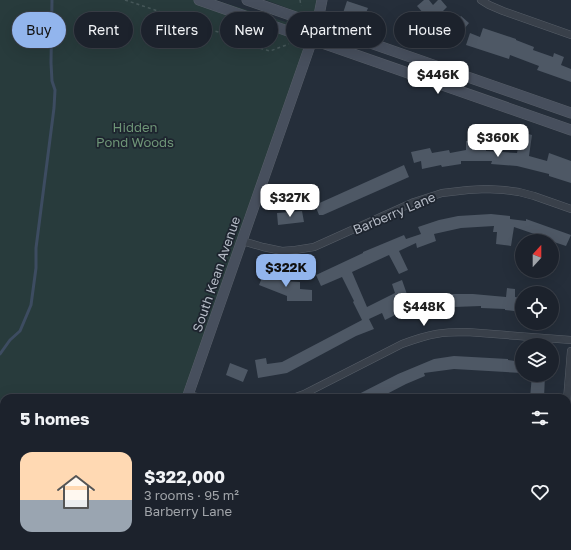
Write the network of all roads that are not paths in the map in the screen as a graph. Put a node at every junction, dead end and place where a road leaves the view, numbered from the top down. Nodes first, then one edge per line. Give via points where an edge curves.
1 (199, 0) edge
2 (247, 0) edge
3 (322, 0) edge
4 (481, 0) edge
5 (320, 12) edge
6 (286, 14) edge
7 (286, 31) edge
8 (571, 35) edge
9 (309, 48) edge
10 (335, 48) edge
11 (383, 48) edge
12 (571, 113) edge
13 (571, 130) edge
14 (571, 209) edge
15 (242, 241) junction
16 (571, 340) edge
17 (571, 351) edge
18 (189, 394) edge
19 (304, 394) edge
20 (567, 394) edge

1 - 7 main road
2 - 6 main road
3 - 5 main road, South Kean Avenue
4 - 8 street
9 - 15 main road, South Kean Avenue
10 - 13 main road
11 - 12 main road
14 - 15 street, Barberry Lane via 534,196 504,190 442,192 314,247 282,251
15 - 18 main road, South Kean Avenue
16 - 19 street via 467,332 435,334 402,344
17 - 20 street

